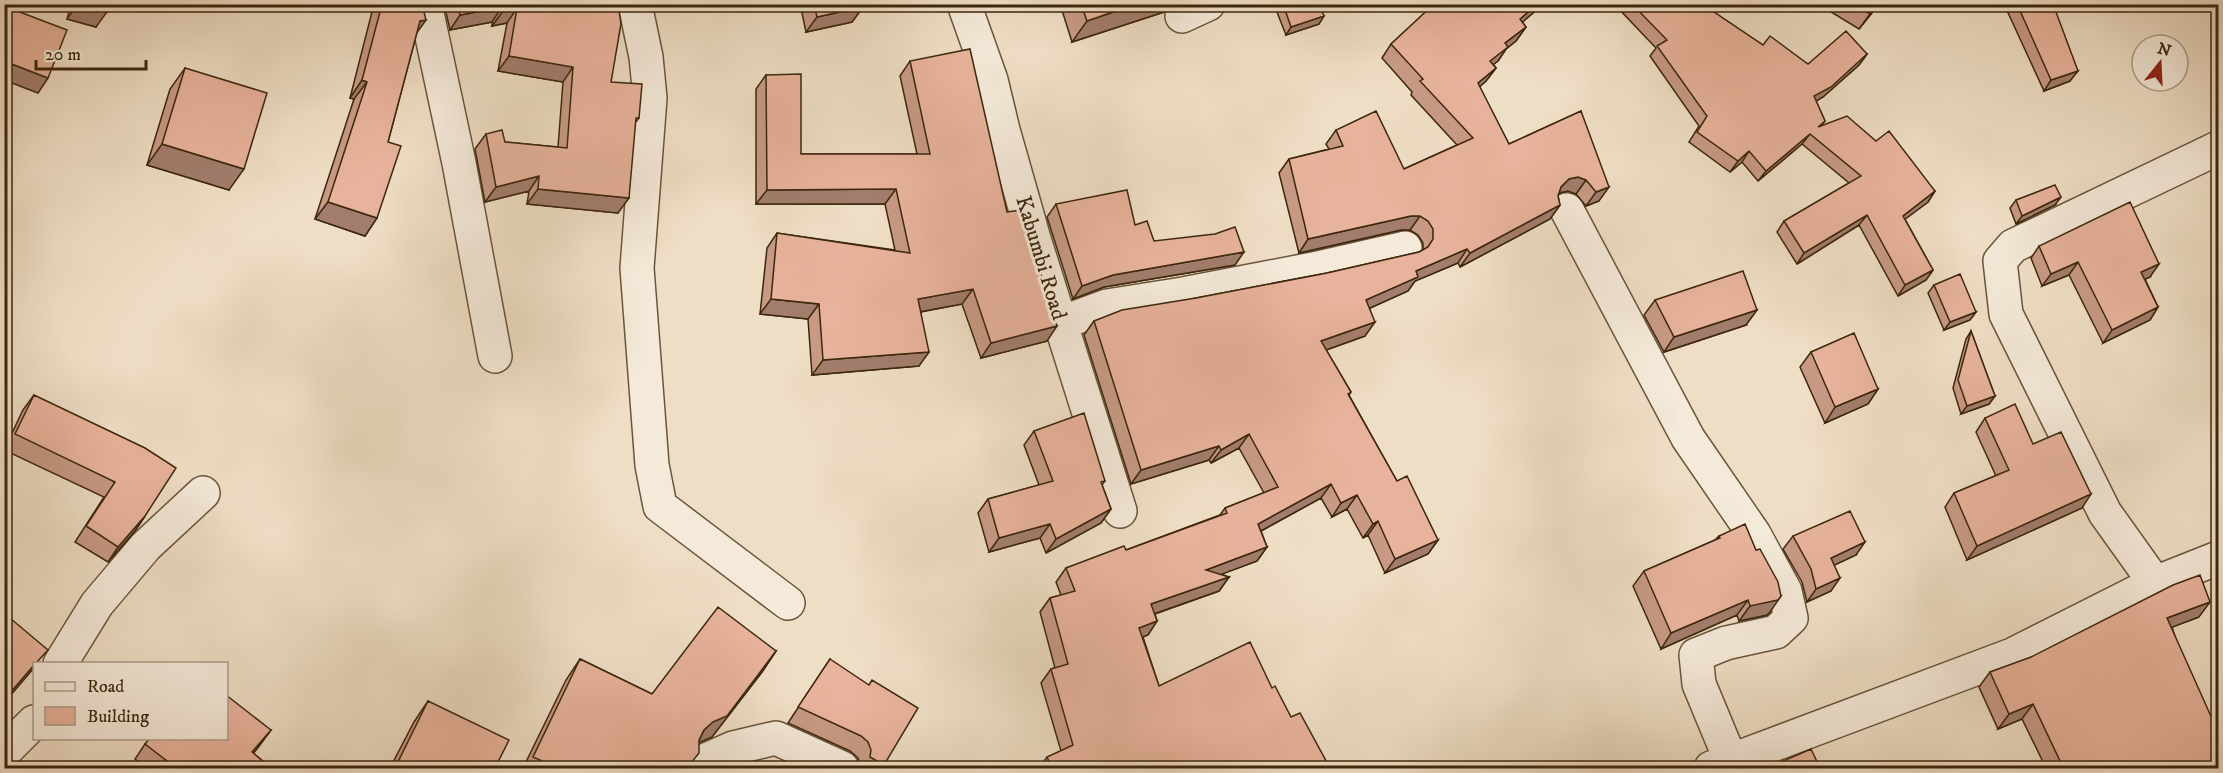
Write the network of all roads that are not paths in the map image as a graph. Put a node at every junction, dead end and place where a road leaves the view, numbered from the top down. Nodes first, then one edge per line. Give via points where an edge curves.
1 (425, 4) edge
2 (635, 4) edge
3 (964, 4) edge
4 (2218, 147) edge
5 (1567, 210) dead end
6 (1405, 248) dead end
7 (1061, 323) junction
8 (495, 356) dead end
9 (203, 493) dead end
10 (1120, 511) dead end
11 (2218, 558) edge
12 (2155, 583) junction
13 (788, 603) dead end
14 (61, 662) edge
15 (33, 723) edge
16 (4, 752) edge
17 (4, 763) edge
18 (1726, 766) edge
19 (10, 768) edge
20 (702, 768) edge
21 (842, 768) edge

1 - 8 street
2 - 13 street via 650,98 637,268 652,465 660,506
3 - 7 street, Kabumbi Road via 992,80 1003,130
4 - 12 street via 2013,246 2000,261 2006,314 2105,513
5 - 18 street via 1688,438 1754,534 1785,591 1791,618 1776,632 1725,643 1696,656 1699,684
6 - 7 street via 1107,306
7 - 10 street, Kabumbi Road
9 - 14 street via 146,546 97,604
11 - 12 street
12 - 18 street via 2012,656
15 - 16 street
17 - 19 street
20 - 21 street via 706,760 733,748 776,738

